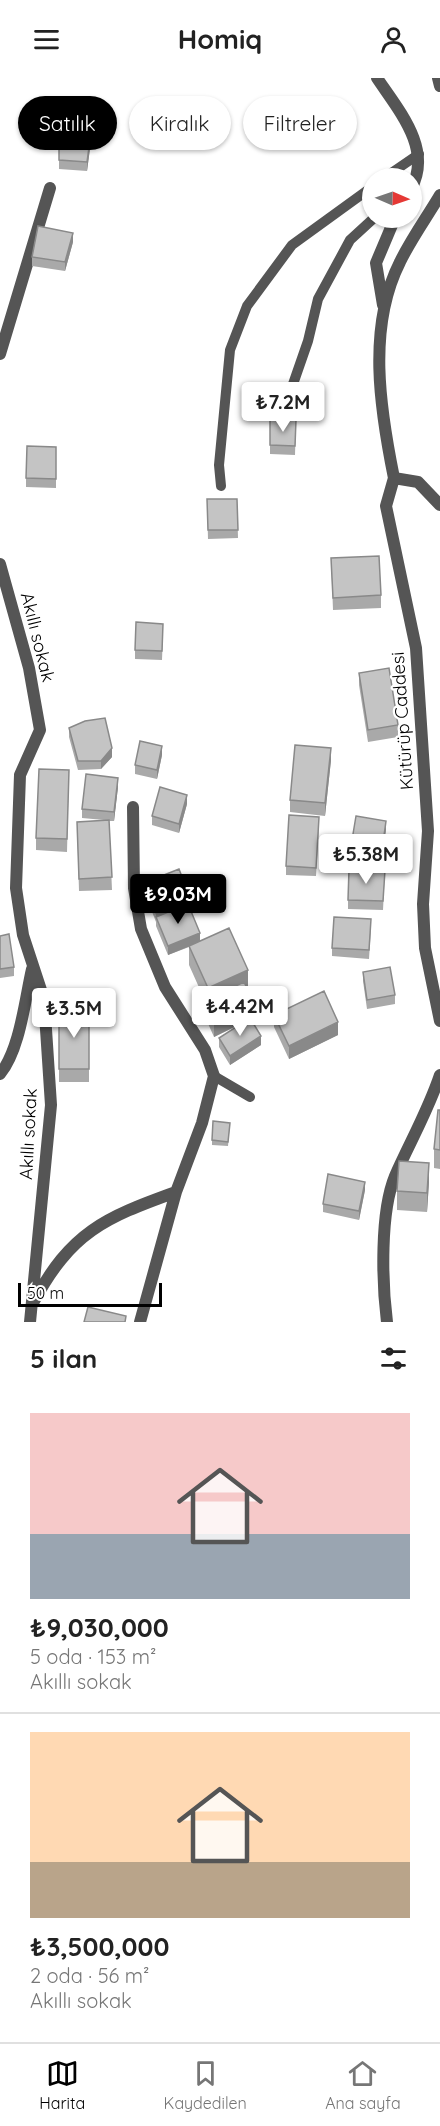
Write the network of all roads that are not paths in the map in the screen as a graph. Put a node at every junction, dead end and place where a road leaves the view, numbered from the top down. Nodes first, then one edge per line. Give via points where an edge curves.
1 (377, 78) edge
2 (438, 78) edge
3 (440, 86) edge
4 (419, 154) junction
5 (399, 168) edge
6 (416, 168) edge
7 (50, 188) dead end
8 (362, 195) edge
9 (440, 195) edge
10 (363, 228) edge
11 (391, 228) edge
12 (384, 306) junction
13 (0, 354) edge
14 (284, 410) dead end
15 (394, 478) junction
16 (221, 486) dead end
17 (440, 505) edge
18 (0, 564) edge
19 (134, 807) dead end
20 (32, 967) junction
21 (440, 1022) edge
22 (0, 1074) edge
23 (213, 1076) junction
24 (440, 1076) edge
25 (250, 1097) dead end
26 (176, 1192) junction
27 (30, 1316) edge
28 (140, 1322) edge
29 (387, 1322) edge

1 - 4 street via 409,126
2 - 3 street
4 - 5 lane
4 - 6 street
7 - 13 street
8 - 16 lane via 292,245 247,306 230,350 219,465
9 - 12 street via 399,262
10 - 14 lane via 350,240 318,299
11 - 12 street via 376,263
12 - 15 street via 380,370
15 - 17 street via 418,482
15 - 21 street, Kütürüp Caddesi via 386,506 416,648 428,831 423,904 426,948
18 - 20 street, Akıllı sokak via 29,668 40,730 20,775 17,843 16,888
19 - 23 street via 134,888 141,929 165,987 205,1050
20 - 22 street via 7,1066
20 - 27 street, Akıllı sokak via 44,999 51,1105
23 - 25 lane
23 - 26 street via 202,1123
24 - 29 street via 417,1136 394,1178 384,1233
26 - 27 street via 100,1223 75,1243 44,1284
26 - 28 street

